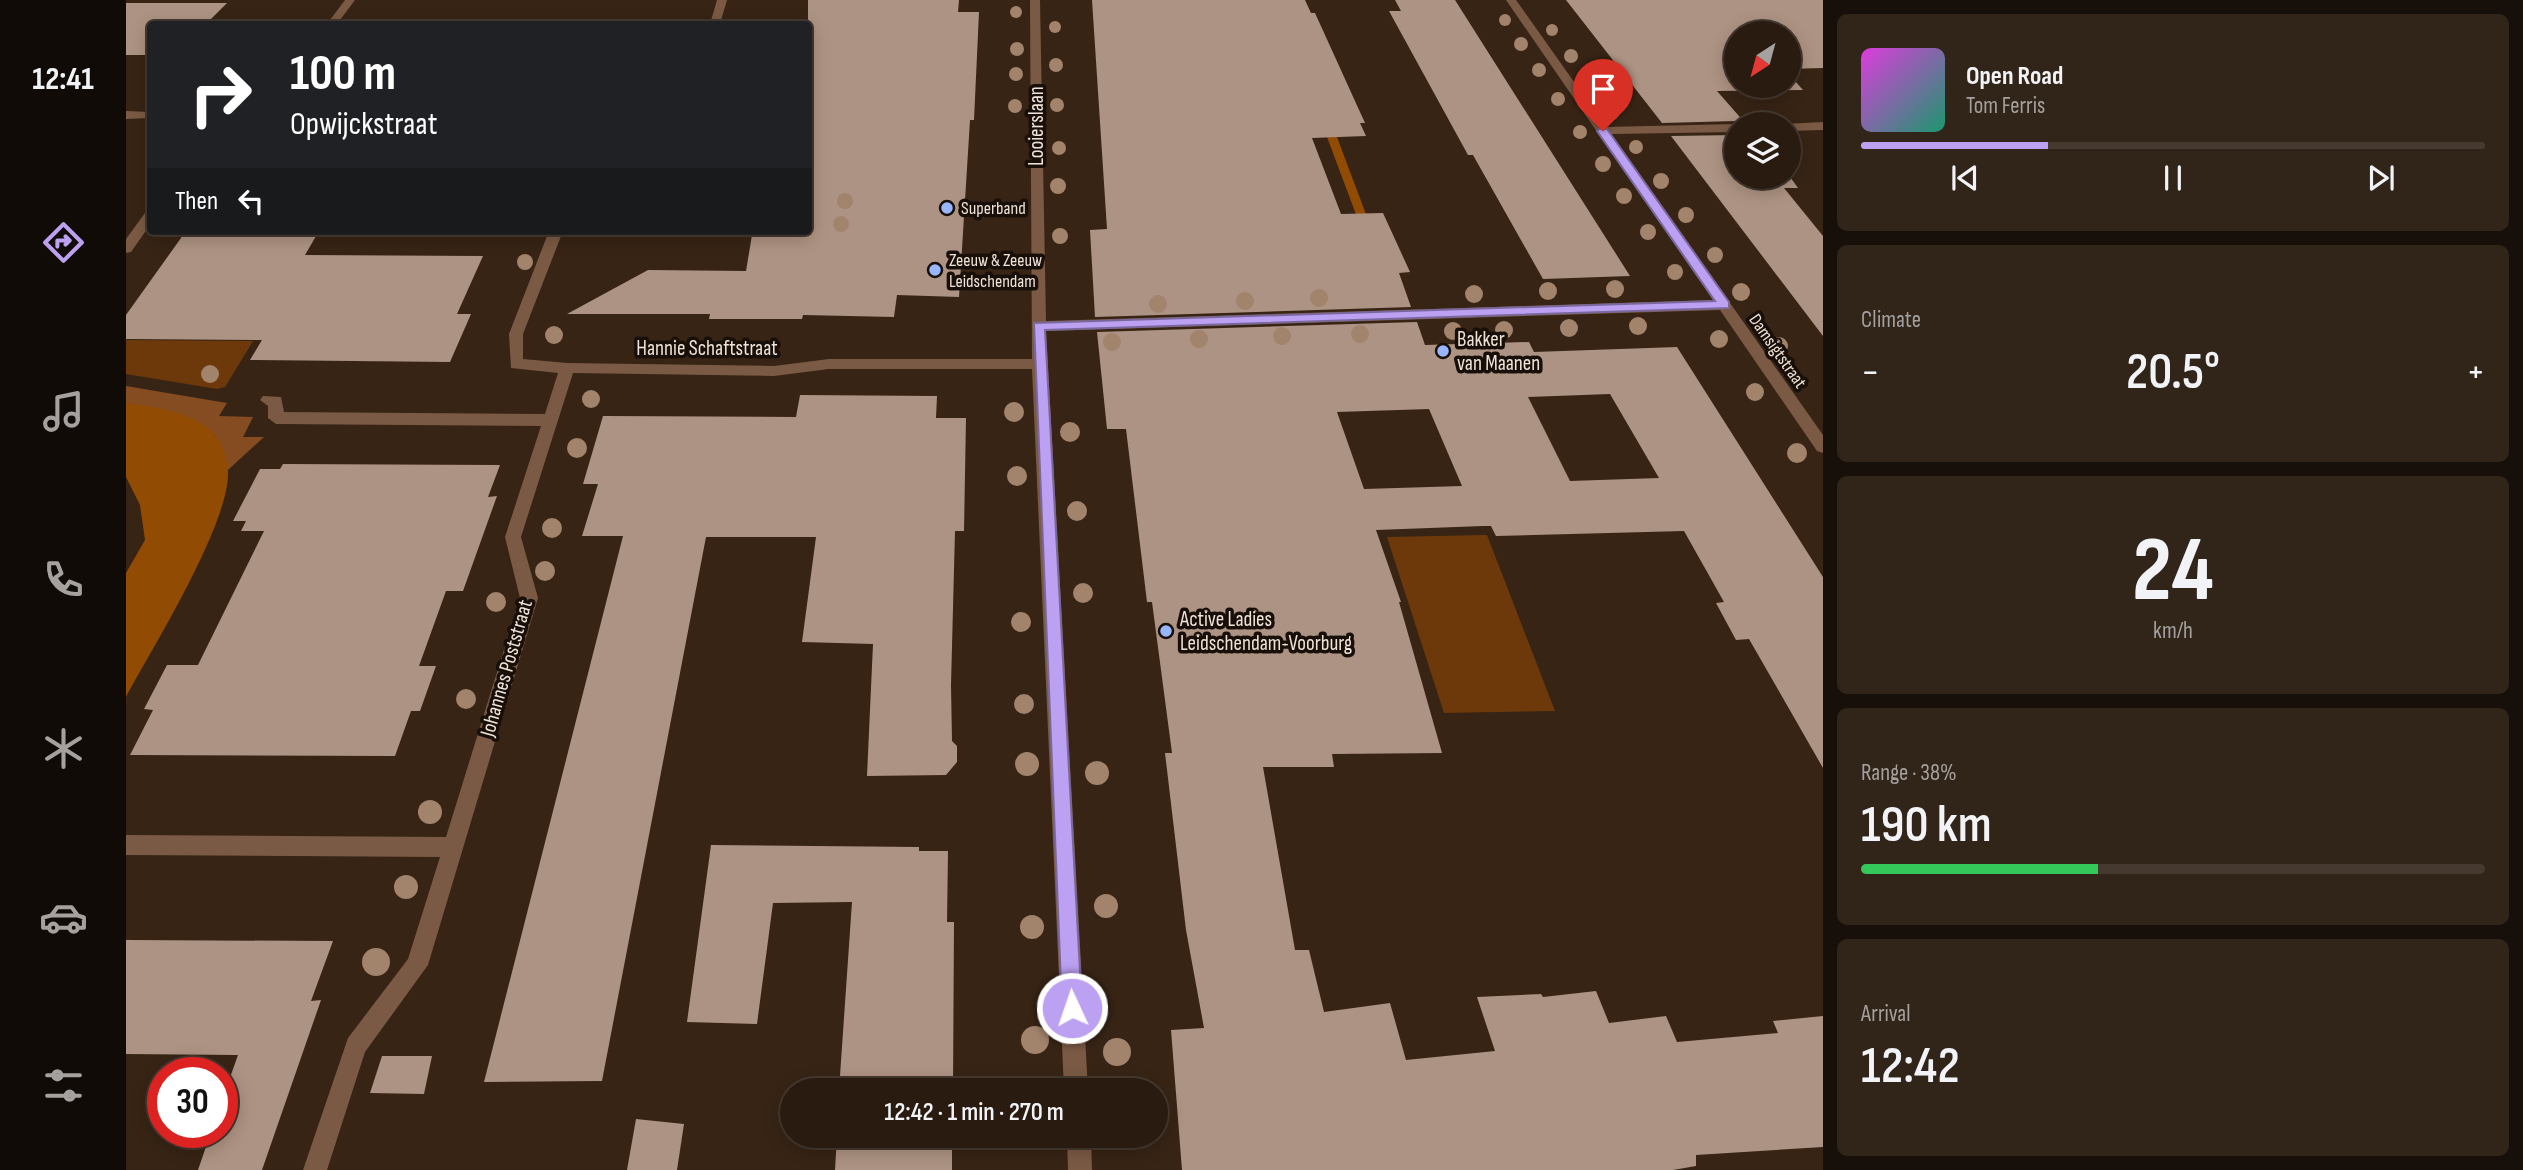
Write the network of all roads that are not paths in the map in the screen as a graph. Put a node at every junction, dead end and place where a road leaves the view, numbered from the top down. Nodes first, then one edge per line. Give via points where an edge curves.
1 (350, 0) edge
2 (722, 0) edge
3 (1035, 0) edge
4 (1511, 0) edge
5 (334, 21) edge
6 (716, 21) edge
7 (126, 115) edge
8 (147, 115) edge
9 (1823, 126) edge
10 (1801, 127) edge
11 (1724, 128) edge
12 (1603, 131) junction
13 (147, 220) edge
14 (554, 235) edge
15 (126, 249) edge
16 (1724, 305) junction
17 (1038, 326) junction
18 (1039, 364) junction
19 (567, 369) junction
20 (268, 400) dead end
21 (551, 420) junction
22 (1823, 447) edge
23 (126, 845) edge
24 (453, 847) junction
25 (1075, 1078) edge
26 (1079, 1148) edge
27 (315, 1170) edge
28 (1080, 1170) edge

1 - 5 street
2 - 6 street
3 - 17 street, Looierslaan
4 - 12 street, Damsigtstraat
7 - 8 street
9 - 10 street
11 - 12 street
12 - 16 street, Damsigtstraat
13 - 15 street
14 - 19 street, Hannie Schaftstraat via 516,334 516,364
16 - 17 street
16 - 22 street, Damsigtstraat
17 - 18 street, Looierslaan
18 - 19 street, Hannie Schaftstraat via 829,364 774,371
18 - 25 street, Looierslaan
19 - 21 street, Johannes Poststraat
20 - 21 street via 276,401 276,418
21 - 24 street, Johannes Poststraat via 513,537 529,598
23 - 24 street
24 - 27 street, Johannes Poststraat via 416,965 356,1046
26 - 28 street

